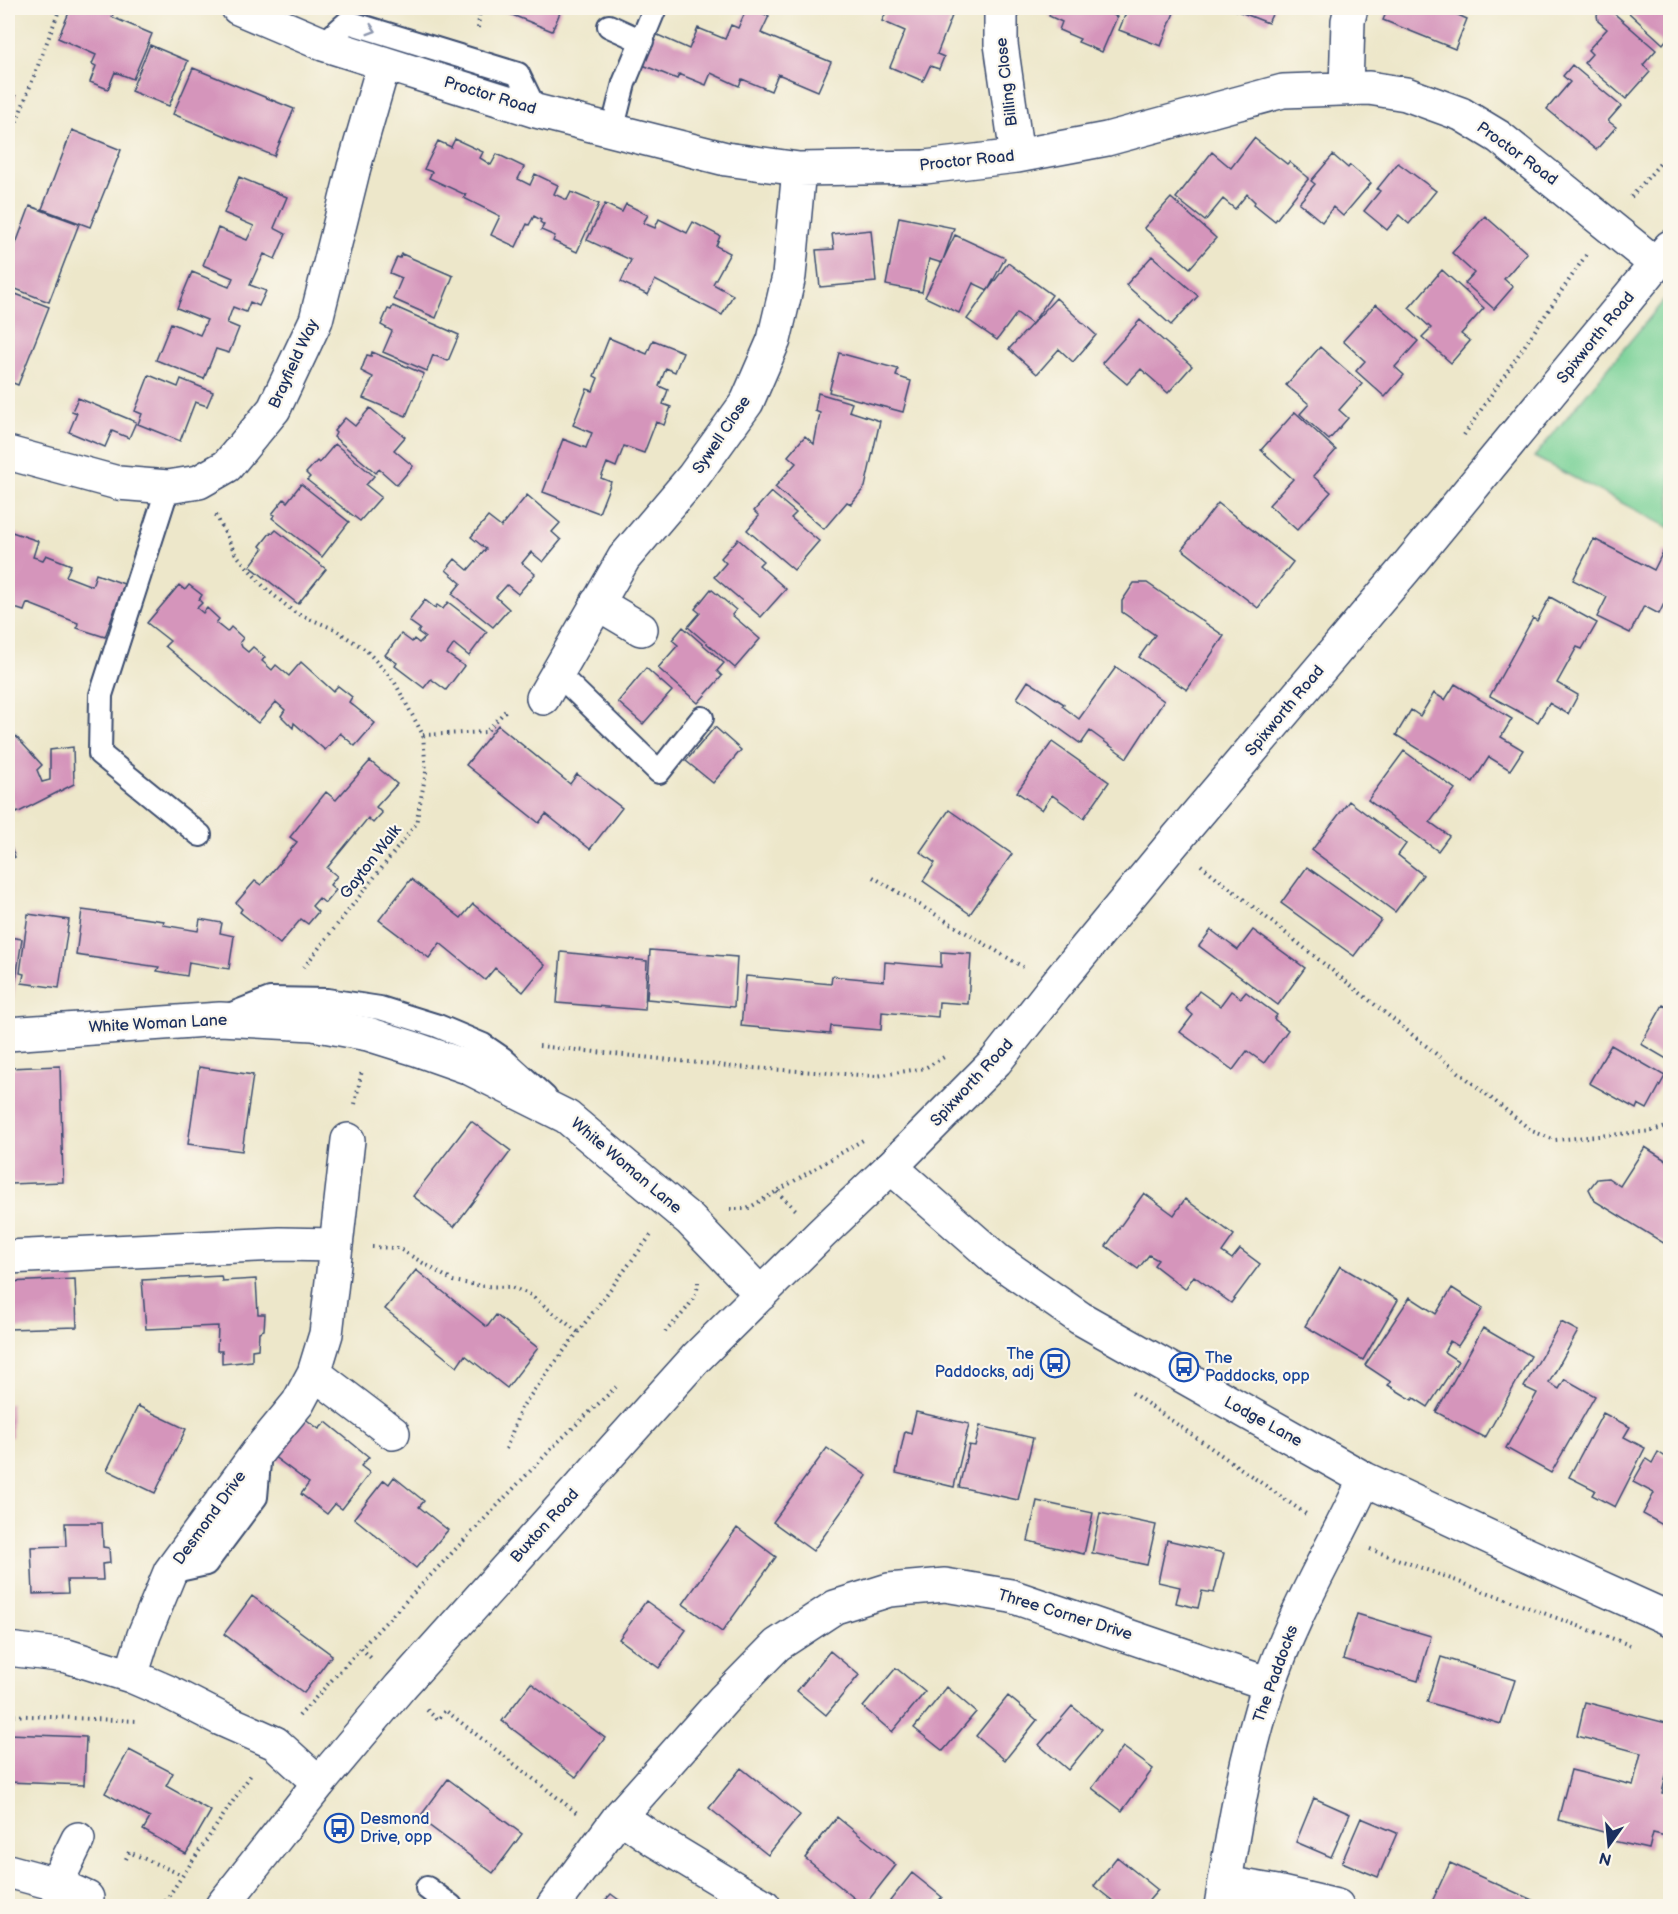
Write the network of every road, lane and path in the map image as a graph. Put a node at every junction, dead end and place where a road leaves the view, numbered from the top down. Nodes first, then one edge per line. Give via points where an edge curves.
1 (60, 8) edge
2 (238, 8) edge
3 (655, 8) edge
4 (1001, 8) edge
5 (1351, 8) edge
6 (609, 26) dead end
7 (642, 41) junction
8 (323, 44) junction
9 (384, 63) junction
10 (1346, 88) junction
11 (536, 111) junction
12 (612, 131) junction
13 (8, 144) edge
14 (1671, 153) edge
15 (1017, 156) junction
16 (799, 169) junction
17 (1610, 225) junction
18 (1663, 255) edge
19 (1457, 444) dead end
20 (8, 453) edge
21 (184, 484) junction
22 (597, 603) junction
23 (641, 629) dead end
24 (550, 686) junction
25 (702, 718) dead end
26 (423, 735) junction
27 (200, 835) dead end
28 (1173, 843) junction
29 (873, 877) dead end
30 (1012, 960) dead end
31 (303, 969) dead end
32 (219, 1019) junction
33 (8, 1034) edge
34 (368, 1034) junction
35 (502, 1058) junction
36 (996, 1061) junction
37 (567, 1117) junction
38 (1671, 1126) edge
39 (348, 1140) joint
40 (897, 1161) junction
41 (700, 1232) junction
42 (659, 1236) dead end
43 (336, 1245) junction
44 (8, 1257) edge
45 (698, 1275) dead end
46 (761, 1294) junction
47 (578, 1332) junction
48 (663, 1335) dead end
49 (314, 1373) junction
50 (620, 1383) dead end
51 (393, 1433) dead end
52 (506, 1449) dead end
53 (1365, 1479) junction
54 (1671, 1619) edge
55 (361, 1648) junction
56 (8, 1649) edge
57 (130, 1676) junction
58 (1269, 1684) junction
59 (400, 1687) junction
60 (186, 1701) junction
61 (8, 1715) edge
62 (275, 1743) junction
63 (319, 1784) junction
64 (613, 1826) junction
65 (78, 1839) dead end
66 (126, 1859) dead end
67 (8, 1871) edge
68 (182, 1875) junction
69 (56, 1884) junction
70 (427, 1888) dead end
71 (1223, 1895) edge
72 (87, 1898) dead end
73 (162, 1906) edge
74 (222, 1906) edge
75 (450, 1906) edge
76 (553, 1906) edge
77 (764, 1906) edge
78 (1337, 1906) edge

1 - 13 path
2 - 8 street, Proctor Road
3 - 7 lane
4 - 15 street, Billing Close via 1001,44
5 - 10 street
6 - 7 lane
7 - 12 lane via 624,83
8 - 9 street, Proctor Road
8 -> 11 lane via 348,22 518,74
9 - 11 street, Proctor Road
9 - 21 street, Brayfield Way via 316,320 274,409 227,466
10 - 15 street, Proctor Road via 1283,91 1107,139
10 - 17 street, Proctor Road via 1406,94 1461,114 1499,137
11 - 12 street, Proctor Road
12 - 16 street, Proctor Road via 726,159
14 - 17 path
15 - 16 street, Proctor Road via 925,167
16 - 22 street, Sywell Close via 789,276 774,340 747,402 693,477 624,558
17 - 18 street, Proctor Road
17 - 19 path
18 - 28 street, Spixworth Road
20 - 21 street via 118,483
21 - 26 path, Gayton Walk via 264,587 294,612 334,629 366,650 394,681
21 - 27 lane via 101,695 100,753
22 - 23 street
22 - 24 street, Sywell Close
24 - 25 lane via 659,772
24 - 26 path via 523,687 486,732
26 - 31 path, Gayton Walk via 426,772 416,824
28 - 36 street, Spixworth Road
28 - 38 path via 1532,1131 1555,1140
29 - 30 path
32 - 33 street, White Woman Lane
32 - 34 street, White Woman Lane via 314,1024
32 - 35 lane via 270,999 327,1000 380,1008 438,1026 483,1045
34 - 37 street, White Woman Lane via 466,1067
34 - 39 path
35 - 36 path via 516,1044 737,1067 876,1076 925,1068 971,1042
35 - 37 lane
36 - 40 street, Spixworth Road
37 - 41 street, White Woman Lane
39 - 43 street, Desmond Drive
40 - 41 path via 879,1130 747,1209 724,1209
40 - 46 street, Buxton Road
40 - 53 street, Lodge Lane via 997,1260 1080,1318
41 - 46 street, White Woman Lane
42 - 47 path via 654,1231
43 - 44 street via 280,1244
43 - 47 path via 398,1248 453,1281 510,1287 529,1294
43 - 49 street, Desmond Drive via 326,1334
45 - 48 path via 693,1300
46 - 59 street, Buxton Road via 696,1358
47 - 52 path via 521,1408
49 - 51 street
49 - 57 street, Desmond Drive via 298,1403 170,1572
50 - 55 path
53 - 54 street, Lodge Lane
53 - 58 street, The Paddocks via 1294,1623
55 - 59 path
55 - 62 path
56 - 57 street via 67,1656
57 - 60 street
58 - 64 street, Three Corner Drive via 1011,1596 945,1585 889,1590 834,1606 777,1644
58 - 71 street, The Paddocks via 1245,1768
59 - 63 street, Buxton Road
59 - 64 path via 438,1720 445,1710
60 - 61 path via 172,1723
60 - 62 street
62 - 63 street
62 - 68 path
63 - 74 street, Buxton Road
64 - 76 street, Three Corner Drive
64 - 77 street via 653,1839
65 - 69 street
66 - 68 path via 129,1852
67 - 69 street
68 - 73 path
69 - 72 street
70 - 75 lane
71 - 78 street, The Paddocks via 1277,1892

